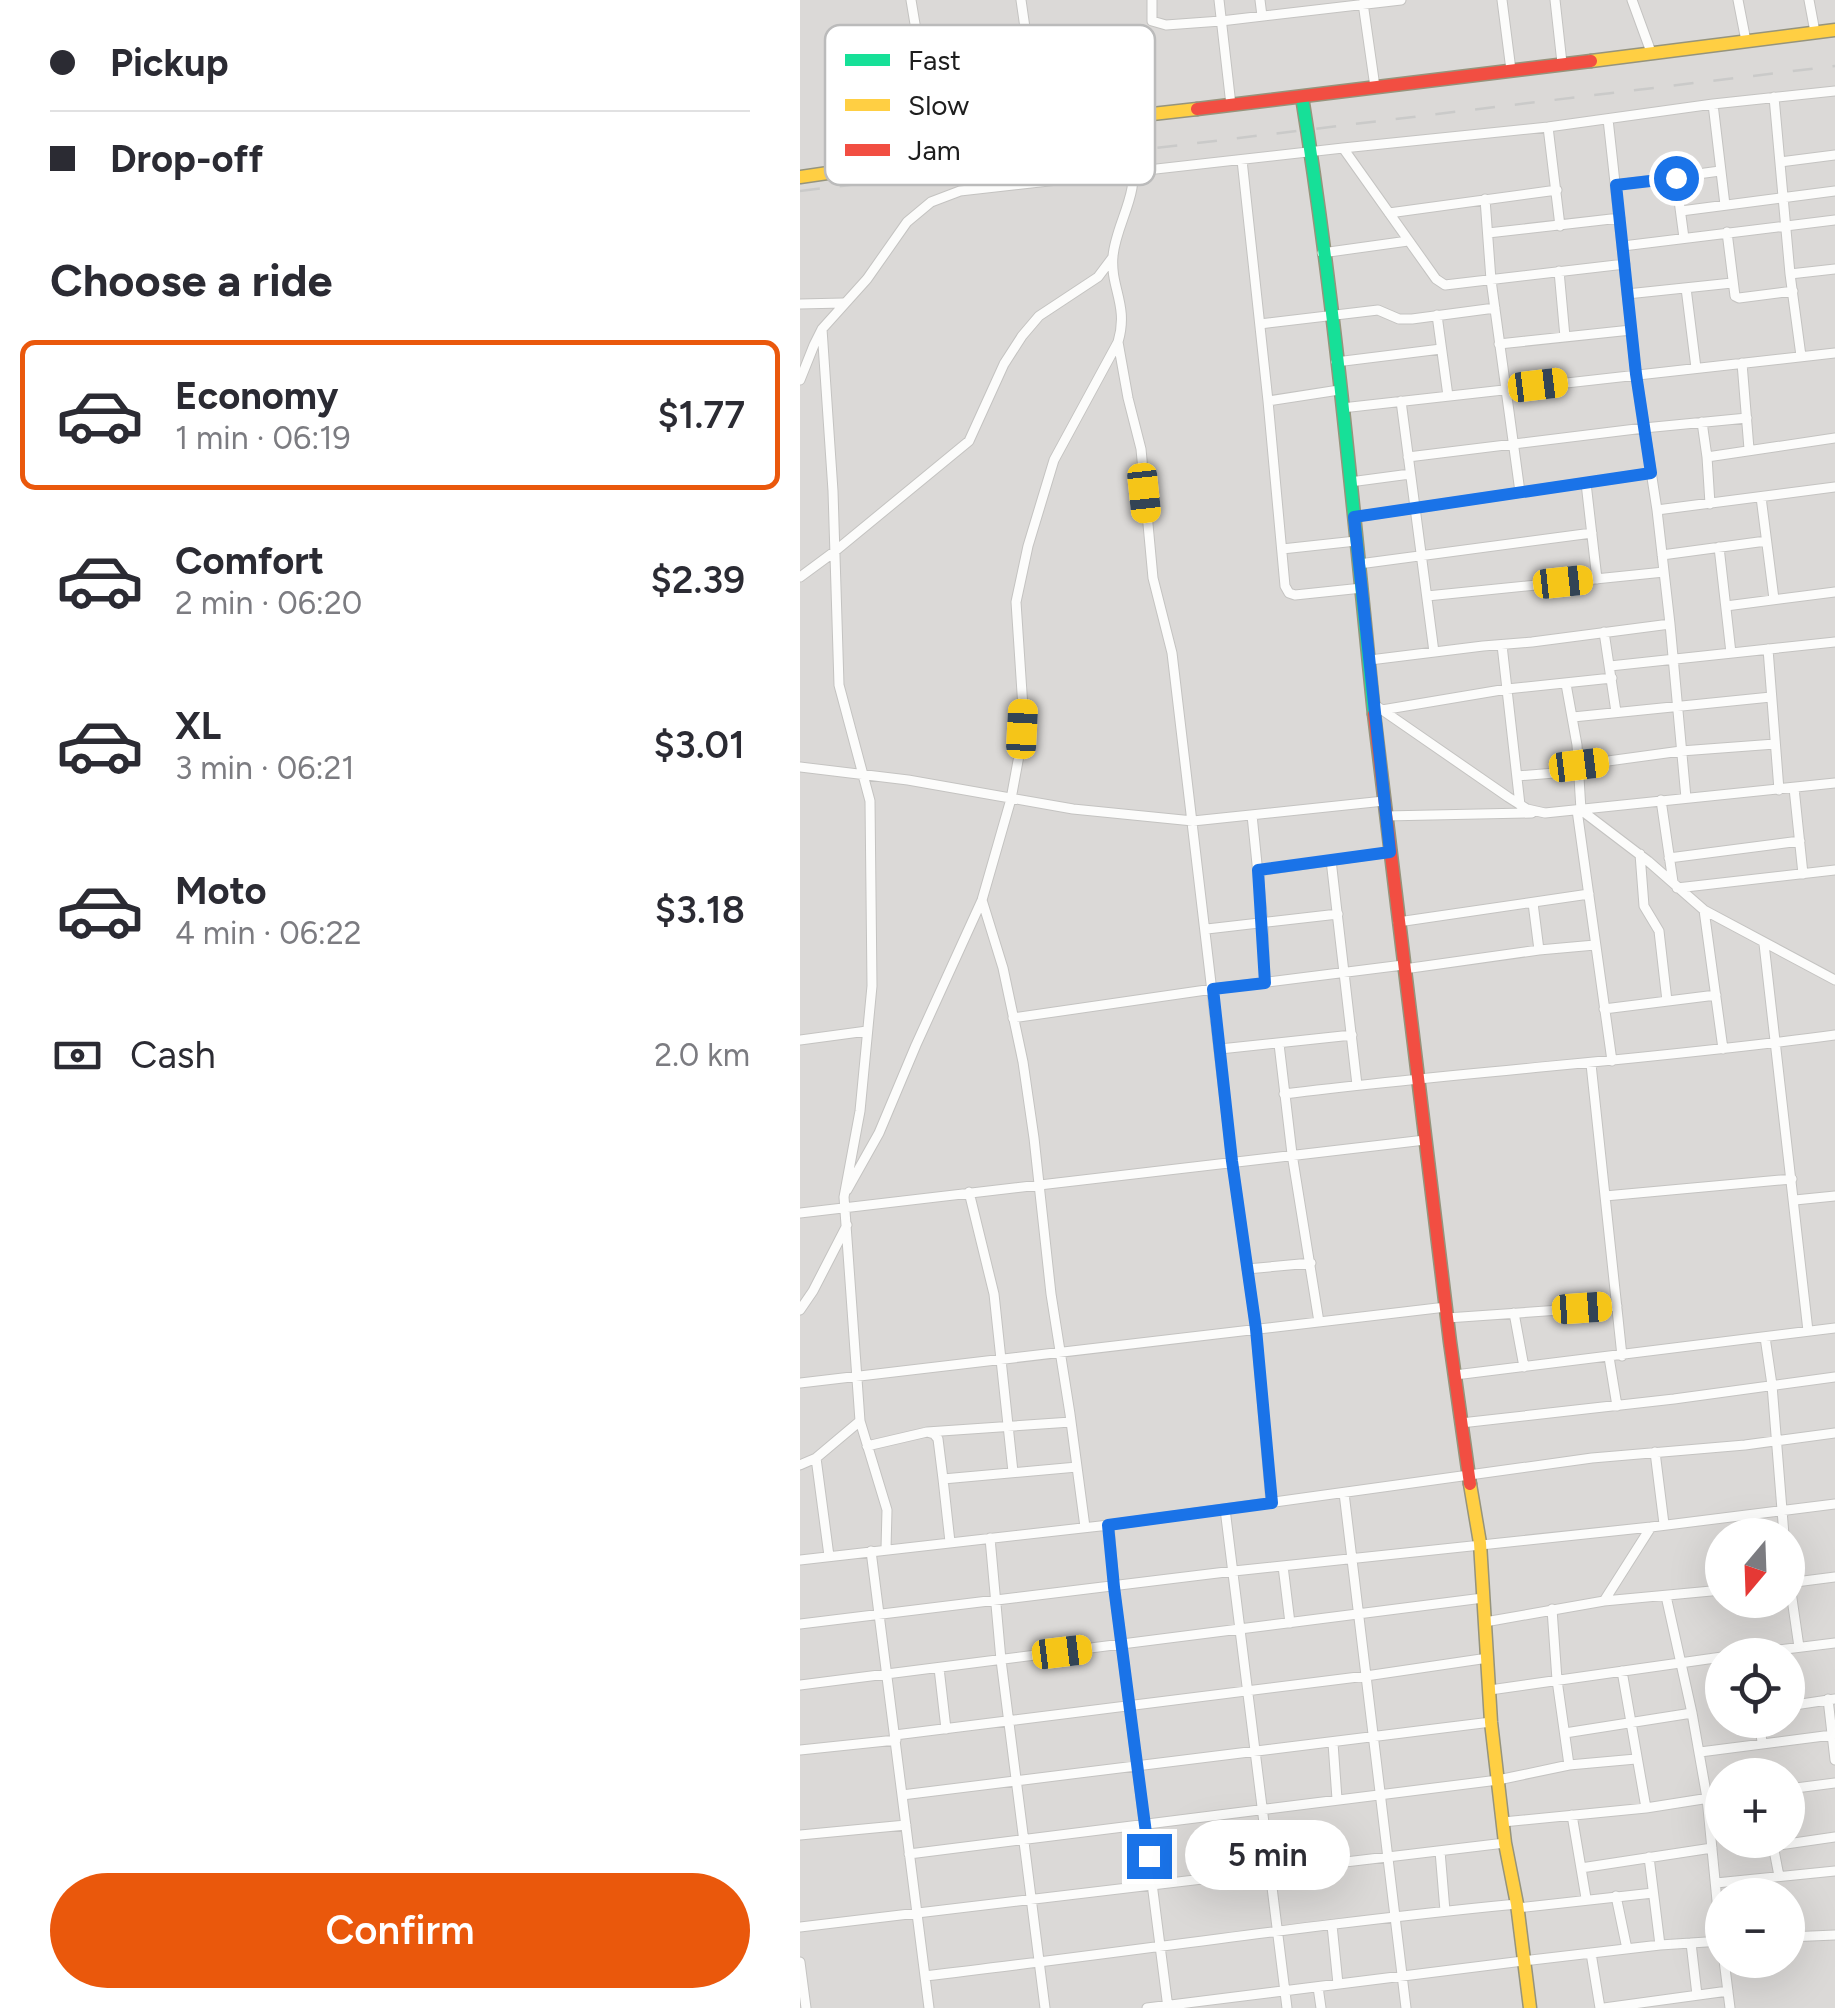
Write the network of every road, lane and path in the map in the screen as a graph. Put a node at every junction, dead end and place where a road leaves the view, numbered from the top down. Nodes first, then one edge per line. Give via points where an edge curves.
1 (911, 0) edge
2 (1021, 0) edge
3 (1152, 0) edge
4 (1219, 0) edge
5 (1260, 0) edge
6 (1401, 0) edge
7 (1502, 0) edge
8 (1554, 0) edge
9 (1632, 0) edge
10 (1738, 0) edge
11 (1809, 0) edge
12 (1363, 2) edge
13 (1262, 16) junction
14 (1221, 21) junction
15 (915, 25) edge
16 (1025, 25) edge
17 (1835, 30) edge
18 (1815, 32) junction
19 (1746, 41) junction
20 (1651, 52) junction
21 (1562, 63) junction
22 (1511, 70) junction
23 (1375, 87) junction
24 (1835, 91) edge
25 (1302, 97) junction
26 (1774, 97) junction
27 (1714, 104) junction
28 (1231, 105) junction
29 (1155, 113) edge
30 (1608, 118) junction
31 (1548, 128) junction
32 (1343, 148) junction
33 (1311, 152) junction
34 (1835, 155) edge
35 (1242, 160) junction
36 (1780, 162) junction
37 (1155, 170) edge
38 (1720, 171) junction
39 (825, 174) edge
40 (800, 177) edge
41 (1676, 178) junction
42 (1015, 185) edge
43 (1133, 185) edge
44 (1616, 185) junction
45 (1557, 190) junction
46 (1835, 191) edge
47 (1783, 197) junction
48 (1485, 199) junction
49 (1724, 205) junction
50 (1681, 210) junction
51 (1389, 213) junction
52 (1620, 218) junction
53 (1835, 220) edge
54 (1786, 225) junction
55 (1560, 226) junction
56 (1727, 232) junction
57 (1488, 233) junction
58 (1684, 238) junction
59 (1408, 242) junction
60 (1623, 246) junction
61 (1322, 253) junction
62 (1113, 256) junction
63 (1625, 264) junction
64 (1835, 269) edge
65 (1559, 271) junction
66 (1790, 274) junction
67 (1491, 280) junction
68 (1732, 283) junction
69 (1686, 288) junction
70 (1792, 292) junction
71 (1627, 294) junction
72 (844, 303) junction
73 (800, 304) edge
74 (1495, 308) junction
75 (1437, 315) junction
76 (1330, 316) junction
77 (1260, 324) junction
78 (822, 330) junction
79 (1631, 330) junction
80 (1566, 337) junction
81 (1118, 342) junction
82 (1499, 344) junction
83 (1441, 349) junction
84 (1835, 353) edge
85 (1801, 356) junction
86 (1336, 362) junction
87 (1742, 363) junction
88 (1696, 368) junction
89 (1636, 374) junction
90 (800, 380) edge
91 (1505, 389) junction
92 (1339, 390) junction
93 (1448, 396) junction
94 (1268, 401) junction
95 (1401, 401) junction
96 (1342, 408) junction
97 (1746, 418) junction
98 (1702, 422) junction
99 (1644, 428) junction
100 (1835, 438) edge
101 (1512, 443) junction
102 (1749, 449) junction
103 (1408, 456) junction
104 (1707, 457) junction
105 (1651, 473) junction
106 (1410, 474) junction
107 (1350, 482) junction
108 (1586, 483) junction
109 (1835, 488) edge
110 (1520, 492) junction
111 (1762, 497) junction
112 (1710, 504) junction
113 (1415, 507) junction
114 (1656, 510) junction
115 (1354, 517) junction
116 (1592, 533) junction
117 (1766, 541) junction
118 (1356, 542) junction
119 (1719, 547) junction
120 (1282, 549) junction
121 (834, 552) junction
122 (1421, 555) junction
123 (1662, 555) junction
124 (1359, 564) junction
125 (1664, 572) junction
126 (800, 577) edge
127 (1597, 578) junction
128 (1362, 588) junction
129 (1835, 592) edge
130 (1427, 596) junction
131 (1774, 599) junction
132 (1726, 606) junction
133 (1670, 624) junction
134 (1604, 632) junction
135 (1835, 642) edge
136 (1502, 645) junction
137 (1768, 650) junction
138 (1434, 652) junction
139 (1731, 654) junction
140 (1370, 660) junction
141 (1674, 660) junction
142 (1611, 672) junction
143 (1566, 684) junction
144 (1507, 690) junction
145 (1772, 697) junction
146 (1678, 706) junction
147 (1378, 708) junction
148 (1616, 712) junction
149 (1574, 717) junction
150 (1775, 744) junction
151 (1681, 751) junction
152 (800, 767) edge
153 (1579, 768) junction
154 (863, 776) junction
155 (1517, 776) junction
156 (1835, 783) edge
157 (1794, 788) junction
158 (1779, 790) junction
159 (1686, 798) junction
160 (1011, 799) junction
161 (1660, 800) junction
162 (1520, 804) junction
163 (1384, 809) junction
164 (1579, 810) junction
165 (1544, 813) junction
166 (1252, 815) junction
167 (1193, 821) junction
168 (1800, 841) junction
169 (1390, 852) junction
170 (1640, 854) junction
171 (1669, 858) junction
172 (1331, 860) junction
173 (1258, 870) junction
174 (1835, 870) edge
175 (1803, 874) junction
176 (1675, 887) junction
177 (1588, 894) junction
178 (982, 900) junction
179 (1534, 903) junction
180 (1704, 910) junction
181 (1338, 914) junction
182 (1398, 922) junction
183 (1263, 923) junction
184 (1206, 929) junction
185 (1764, 944) junction
186 (1596, 945) junction
187 (1539, 950) junction
188 (1404, 967) junction
189 (1346, 973) junction
190 (1835, 980) edge
191 (1265, 983) junction
192 (1213, 989) junction
193 (1716, 995) junction
194 (1667, 1001) junction
195 (1604, 1009) junction
196 (1013, 1018) junction
197 (867, 1031) junction
198 (1352, 1035) junction
199 (1835, 1035) edge
200 (800, 1040) edge
201 (1776, 1043) junction
202 (1279, 1044) junction
203 (1220, 1049) junction
204 (1723, 1049) junction
205 (1612, 1062) junction
206 (1591, 1064) junction
207 (1418, 1081) junction
208 (1357, 1085) junction
209 (1284, 1094) junction
210 (1425, 1140) junction
211 (1292, 1154) junction
212 (1232, 1161) junction
213 (1792, 1179) junction
214 (1039, 1184) junction
215 (969, 1192) junction
216 (1605, 1196) junction
217 (1835, 1196) edge
218 (1795, 1200) junction
219 (844, 1202) junction
220 (800, 1213) edge
221 (847, 1225) junction
222 (1312, 1263) junction
223 (1247, 1270) junction
224 (1616, 1306) junction
225 (800, 1310) edge
226 (1446, 1312) junction
227 (1514, 1313) junction
228 (1319, 1322) junction
229 (1835, 1328) edge
230 (1256, 1329) junction
231 (1808, 1331) junction
232 (1765, 1337) junction
233 (1059, 1352) junction
234 (1622, 1356) junction
235 (1608, 1357) junction
236 (1002, 1359) junction
237 (1524, 1367) junction
238 (1455, 1375) junction
239 (857, 1377) junction
240 (1835, 1377) edge
241 (800, 1383) edge
242 (1772, 1385) junction
243 (1617, 1406) junction
244 (860, 1421) junction
245 (1072, 1422) junction
246 (1461, 1423) junction
247 (1009, 1424) junction
248 (927, 1432) junction
249 (1835, 1433) edge
250 (1777, 1440) junction
251 (867, 1446) junction
252 (1655, 1452) junction
253 (816, 1458) junction
254 (800, 1465) edge
255 (1077, 1467) junction
256 (1013, 1472) junction
257 (1468, 1476) junction
258 (943, 1479) junction
259 (1344, 1493) junction
260 (1272, 1503) junction
261 (1835, 1504) edge
262 (1226, 1509) junction
263 (1781, 1510) junction
264 (1782, 1518) edge
265 (1664, 1524) junction
266 (1108, 1525) junction
267 (1084, 1527) junction
268 (1651, 1527) junction
269 (990, 1538) junction
270 (950, 1542) junction
271 (1480, 1543) junction
272 (886, 1549) junction
273 (872, 1551) junction
274 (829, 1556) junction
275 (1350, 1558) junction
276 (800, 1560) edge
277 (1283, 1566) junction
278 (1234, 1571) junction
279 (1835, 1577) edge
280 (1805, 1581) edge
281 (1114, 1587) junction
282 (1705, 1592) edge
283 (1666, 1596) junction
284 (1483, 1598) junction
285 (995, 1600) junction
286 (1604, 1601) junction
287 (1552, 1609) junction
288 (878, 1614) junction
289 (1358, 1615) junction
290 (1485, 1622) junction
291 (1290, 1623) junction
292 (800, 1624) edge
293 (1242, 1629) junction
294 (1835, 1643) edge
295 (1122, 1645) junction
296 (1805, 1647) edge
297 (1488, 1658) junction
298 (1001, 1660) junction
299 (1705, 1660) edge
300 (1681, 1664) junction
301 (939, 1668) junction
302 (1622, 1672) junction
303 (886, 1674) junction
304 (1366, 1676) junction
305 (1557, 1680) junction
306 (800, 1685) edge
307 (1249, 1690) junction
308 (1490, 1690) junction
309 (1832, 1699) edge
310 (1805, 1703) edge
311 (1130, 1706) junction
312 (1692, 1713) junction
313 (1010, 1721) junction
314 (1491, 1722) junction
315 (1630, 1723) junction
316 (946, 1728) junction
317 (1565, 1734) junction
318 (1832, 1734) junction
319 (895, 1737) junction
320 (1374, 1738) junction
321 (1761, 1738) edge
322 (1762, 1742) junction
323 (1332, 1743) junction
324 (800, 1750) edge
325 (1256, 1752) junction
326 (1700, 1752) junction
327 (1636, 1758) junction
328 (1835, 1760) edge
329 (1569, 1765) junction
330 (1137, 1767) junction
331 (1016, 1780) junction
332 (1498, 1780) junction
333 (1835, 1783) edge
334 (1705, 1785) edge
335 (1805, 1786) edge
336 (902, 1795) junction
337 (1380, 1795) junction
338 (1705, 1798) edge
339 (1338, 1799) junction
340 (1646, 1808) junction
341 (1264, 1809) junction
342 (1572, 1815) junction
343 (1503, 1822) junction
344 (1144, 1824) junction
345 (906, 1825) junction
346 (800, 1834) edge
347 (1835, 1837) edge
348 (1024, 1840) junction
349 (1805, 1840) edge
350 (1505, 1843) junction
351 (1705, 1849) edge
352 (1440, 1851) junction
353 (909, 1854) junction
354 (1387, 1857) junction
355 (1649, 1857) junction
356 (1775, 1858) edge
357 (1581, 1868) junction
358 (1835, 1870) edge
359 (1271, 1871) junction
360 (1779, 1876) junction
361 (1761, 1878) edge
362 (1153, 1886) junction
363 (1653, 1892) junction
364 (1616, 1896) junction
365 (1033, 1898) junction
366 (1586, 1898) junction
367 (1517, 1906) junction
368 (1445, 1911) junction
369 (917, 1912) junction
370 (1394, 1916) junction
371 (1332, 1926) junction
372 (800, 1927) edge
373 (1279, 1932) junction
374 (1835, 1935) edge
375 (1805, 1937) edge
376 (1691, 1943) junction
377 (1705, 1943) edge
378 (1660, 1945) junction
379 (1160, 1948) junction
380 (1627, 1948) junction
381 (1591, 1953) junction
382 (1523, 1960) junction
383 (800, 1962) edge
384 (1040, 1962) junction
385 (924, 1976) junction
386 (1402, 1976) junction
387 (1726, 1978) edge
388 (1338, 1984) junction
389 (1318, 1987) junction
390 (1728, 1990) junction
391 (1286, 1991) junction
392 (1698, 1995) junction
393 (1667, 2004) edge
394 (1168, 2007) edge
395 (806, 2008) edge
396 (929, 2008) edge
397 (1045, 2008) edge
398 (1147, 2008) edge
399 (1287, 2008) edge
400 (1320, 2008) edge
401 (1406, 2008) edge
402 (1530, 2008) edge
403 (1602, 2008) edge
404 (1730, 2008) edge

1 - 15 street
2 - 16 street
3 - 14 street via 1156,23
4 - 14 street
5 - 13 street
6 - 12 street
7 - 22 street
8 - 21 street
9 - 20 street
10 - 19 street
11 - 18 street
12 - 13 street
12 - 23 street
13 - 14 street
14 - 28 street
17 - 18 street
18 - 19 street
19 - 20 street
20 - 21 street
21 - 22 street
22 - 23 street
23 - 25 street
24 - 26 street
25 - 28 street
25 - 33 street
26 - 27 street
26 - 36 street
27 - 30 street
27 - 38 street
28 - 29 street
30 - 31 street
30 - 44 street
31 - 32 street
31 - 45 street
32 - 33 street
32 - 51 street
33 - 35 street
33 - 61 street
34 - 36 street
35 - 37 street
35 - 77 street
36 - 47 street
38 - 41 street
38 - 49 street
39 - 40 street
41 - 44 street
41 - 50 street
42 - 72 street via 930,202
43 - 62 street
44 - 52 street
45 - 48 street
45 - 55 street
46 - 47 street
47 - 49 street
47 - 54 street
48 - 51 street
48 - 57 street
49 - 50 street
50 - 58 street
51 - 59 street
52 - 55 street
52 - 60 street
53 - 54 street
54 - 56 street
54 - 66 street
55 - 57 street
56 - 58 street
56 - 68 street
57 - 67 street
58 - 60 street
59 - 61 street
59 - 67 street via 1440,282
60 - 63 street
61 - 76 street
62 - 81 street via 1122,305
62 - 121 street via 1098,277 1039,316 1022,336 969,441
63 - 65 street
63 - 71 street
64 - 66 street
65 - 67 street
65 - 80 street
66 - 70 street
67 - 74 street
68 - 69 street
68 - 70 street via 1738,298
69 - 71 street
69 - 88 street
70 - 85 street
71 - 79 street
72 - 73 street
72 - 78 street
74 - 75 street
74 - 82 street
75 - 76 street via 1399,319 1378,310
75 - 83 street
76 - 77 street
76 - 86 street
77 - 94 street
78 - 90 street
78 - 121 street
79 - 80 street
79 - 89 street
80 - 82 street
81 - 160 street via 1054,460 1028,546 1016,602 1023,708
81 - 167 street via 1141,448 1153,578 1172,653
82 - 91 street
83 - 86 street
83 - 93 street
84 - 85 street
85 - 87 street
86 - 92 street
87 - 88 street
87 - 97 street
88 - 89 street
89 - 91 street
89 - 99 street
91 - 93 street
91 - 101 street
92 - 94 street
92 - 96 street
93 - 95 street
94 - 120 street
95 - 96 street
95 - 103 street
96 - 107 street
97 - 98 street
97 - 102 street
98 - 99 street
98 - 104 street
99 - 101 street
99 - 105 street
100 - 102 street
101 - 103 street
101 - 110 street
102 - 104 street
103 - 106 street
104 - 112 street
105 - 108 street
105 - 114 street
106 - 107 street
106 - 113 street
107 - 115 street
108 - 110 street
108 - 116 street
109 - 111 street
110 - 113 street
111 - 112 street
111 - 117 street
112 - 114 street
113 - 115 street
113 - 122 street
114 - 123 street
115 - 118 street
116 - 122 street
116 - 127 street
117 - 119 street
117 - 131 street
118 - 120 street
118 - 124 street
119 - 123 street
119 - 132 street
120 - 128 street via 1289,593
121 - 126 street
121 - 154 street via 839,684
122 - 124 street
122 - 130 street
123 - 125 street
124 - 128 street
125 - 127 street
125 - 133 street
127 - 130 street
128 - 140 street
129 - 131 street
130 - 138 street
131 - 132 street
132 - 139 street
133 - 134 street
133 - 141 street
134 - 136 street
134 - 142 street
135 - 137 street
136 - 138 street
136 - 144 street
137 - 139 street
137 - 145 street
138 - 140 street
139 - 141 street
140 - 147 street
141 - 142 street
141 - 146 street
142 - 143 street
142 - 148 street
143 - 144 street
143 - 149 street
144 - 147 street
144 - 155 street
145 - 146 street
145 - 150 street
146 - 148 street
146 - 151 street
147 - 162 street
147 - 163 street
148 - 149 street
149 - 153 street
150 - 151 street
150 - 158 street
151 - 153 street
151 - 159 street
152 - 154 street
153 - 155 street
153 - 164 street
154 - 160 street
154 - 197 street via 870,801
155 - 162 street
156 - 157 street
157 - 158 street
157 - 168 street
158 - 159 street
159 - 161 street
160 - 167 street
160 - 178 street
161 - 164 street
161 - 171 street
162 - 165 street
163 - 165 street
163 - 166 street
163 - 169 street
164 - 165 street
164 - 170 street
164 - 177 street
166 - 167 street
166 - 173 street
167 - 184 street
168 - 171 street
168 - 175 street
169 - 172 street
169 - 182 street
170 - 176 street
170 - 194 street via 1644,906 1659,931
171 - 176 street
172 - 173 street
172 - 181 street
173 - 183 street
174 - 175 street
175 - 176 street
176 - 180 street
177 - 179 street
177 - 186 street
178 - 196 street
178 - 219 street
179 - 182 street
179 - 187 street
180 - 185 street
180 - 193 street
181 - 183 street
181 - 189 street
182 - 188 street
183 - 184 street
183 - 191 street
184 - 192 street
185 - 190 street
185 - 201 street
186 - 187 street
186 - 195 street
187 - 188 street
188 - 189 street
188 - 207 street
189 - 191 street
189 - 198 street
191 - 192 street
192 - 196 street
192 - 203 street
193 - 194 street
193 - 204 street
194 - 195 street
195 - 205 street
196 - 214 street
197 - 200 street
197 - 219 street
198 - 202 street
198 - 208 street
199 - 201 street
201 - 204 street
201 - 213 street
202 - 203 street
202 - 209 street
203 - 212 street
204 - 205 street
205 - 206 street
206 - 207 street
206 - 216 street
207 - 208 street
207 - 210 street
208 - 209 street
209 - 211 street
210 - 211 street
210 - 226 street
211 - 212 street
211 - 222 street
212 - 214 street
212 - 223 street
213 - 216 street
213 - 218 street
214 - 215 street
214 - 233 street
215 - 219 street
215 - 236 street
216 - 224 street
217 - 218 street
218 - 231 street
219 - 220 street
219 - 221 street
221 - 225 street
221 - 239 street
222 - 223 street
222 - 228 street
223 - 230 street
224 - 227 street
224 - 234 street
226 - 227 street
226 - 228 street
226 - 238 street
227 - 237 street
228 - 230 street
229 - 231 street
230 - 233 street
230 - 260 street
231 - 232 street
232 - 234 street
232 - 242 street
233 - 236 street
233 - 245 street
234 - 235 street
235 - 237 street
235 - 243 street
236 - 239 street
236 - 247 street
237 - 238 street
238 - 246 street
239 - 241 street
239 - 244 street
240 - 242 street
242 - 243 street
242 - 250 street
243 - 246 street
244 - 251 street
244 - 253 street
245 - 247 street
245 - 255 street
246 - 257 street
247 - 248 street
247 - 256 street
248 - 251 street
248 - 258 street via 938,1439
249 - 250 street
250 - 252 street
250 - 263 street
251 - 272 street via 887,1510
252 - 257 street
252 - 265 street
253 - 254 street
253 - 274 street
255 - 256 street
255 - 267 street
256 - 258 street
257 - 259 street
257 - 271 street
258 - 270 street
259 - 260 street
259 - 275 street
260 - 262 street
261 - 263 street
262 - 266 street
262 - 278 street
263 - 264 street
263 - 265 street
265 - 268 street
266 - 267 street
266 - 281 street
267 - 269 street
268 - 271 street
268 - 286 street
269 - 270 street
269 - 285 street
270 - 272 street
271 - 275 street
271 - 284 street
272 - 273 street
273 - 274 street
273 - 288 street
274 - 276 street
275 - 277 street
275 - 289 street
277 - 278 street
277 - 291 street
278 - 281 street
278 - 293 street
279 - 280 street
281 - 285 street
281 - 295 street
282 - 283 street
283 - 286 street
283 - 300 street
284 - 289 street
284 - 290 street
285 - 288 street
285 - 298 street
286 - 287 street
287 - 290 street
287 - 305 street
288 - 292 street
288 - 303 street
289 - 291 street
289 - 304 street
290 - 297 street
291 - 293 street
293 - 295 street
293 - 307 street
294 - 296 street
295 - 298 street
295 - 311 street
297 - 304 street
297 - 308 street
298 - 301 street
298 - 313 street
299 - 300 street
300 - 302 street
300 - 312 street
301 - 303 street
301 - 316 street
302 - 305 street
302 - 315 street
303 - 306 street
303 - 319 street
304 - 307 street
304 - 320 street
305 - 308 street
305 - 317 street
307 - 311 street
307 - 325 street
308 - 314 street
309 - 310 street
309 - 318 street
311 - 313 street
311 - 330 street
312 - 315 street
312 - 326 street
313 - 316 street
313 - 331 street
314 - 320 street
314 - 332 street
315 - 317 street
315 - 327 street
316 - 319 street
317 - 329 street
318 - 322 street
318 - 328 street
319 - 324 street
319 - 336 street
320 - 323 street
320 - 337 street
321 - 322 street
322 - 326 street
323 - 325 street
323 - 339 street
325 - 330 street
325 - 341 street
326 - 334 street
327 - 329 street
327 - 340 street
329 - 332 street
330 - 331 street
330 - 344 street
331 - 336 street
331 - 348 street
332 - 337 street
332 - 343 street
333 - 335 street
336 - 345 street
337 - 339 street
337 - 354 street
338 - 340 street
339 - 341 street
340 - 342 street
341 - 344 street
341 - 359 street
342 - 343 street
342 - 357 street
343 - 350 street
344 - 348 street
344 - 362 street
345 - 346 street
345 - 353 street
347 - 349 street
348 - 353 street
348 - 365 street
350 - 352 street
350 - 367 street
351 - 355 street
352 - 354 street
352 - 368 street
353 - 369 street
354 - 359 street
354 - 370 street
355 - 357 street
355 - 363 street
356 - 360 street
357 - 366 street
358 - 360 street
359 - 362 street
359 - 373 street
360 - 361 street
362 - 365 street
362 - 379 street
363 - 364 street
363 - 378 street
364 - 366 street
364 - 380 street
365 - 369 street
365 - 384 street
366 - 367 street
367 - 368 street
367 - 382 street
368 - 370 street
369 - 372 street
369 - 385 street
370 - 371 street
370 - 386 street
371 - 373 street
371 - 388 street
373 - 379 street
373 - 391 street
374 - 375 street
376 - 377 street
376 - 378 street
376 - 392 street
378 - 380 street
379 - 384 street
379 - 394 street
380 - 381 street
381 - 382 street
381 - 403 street
382 - 386 street
382 - 402 street
383 - 395 street
384 - 385 street
384 - 397 street
385 - 396 street
386 - 388 street
386 - 401 street
387 - 390 street
388 - 389 street
389 - 391 street
389 - 400 street
390 - 392 street
390 - 404 street
391 - 394 street
391 - 399 street
392 - 393 street
393 - 403 street
394 - 398 street

